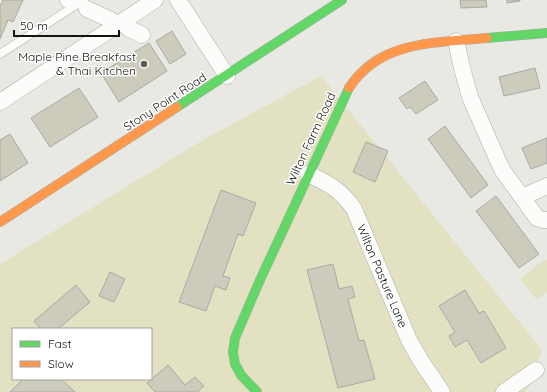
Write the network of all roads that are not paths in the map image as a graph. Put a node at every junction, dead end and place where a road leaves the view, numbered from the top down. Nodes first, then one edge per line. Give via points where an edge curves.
1 (155, 0) edge
2 (178, 0) edge
3 (342, 0) edge
4 (77, 3) edge
5 (111, 20) dead end
6 (547, 33) edge
7 (456, 42) junction
8 (0, 54) edge
9 (226, 76) junction
10 (0, 102) edge
11 (308, 174) junction
12 (547, 186) edge
13 (522, 197) junction
14 (547, 220) edge
15 (0, 222) edge
16 (536, 370) dead end
17 (258, 392) edge
18 (442, 392) edge
19 (504, 392) edge

1 - 10 street
2 - 9 street
3 - 9 street, Stony Point Road
4 - 5 street
4 - 8 lane
6 - 7 street, Wilton Farm Road
7 - 11 street, Wilton Farm Road via 414,45 398,49 370,64 347,90
7 - 13 street via 470,97 478,117 503,172
9 - 15 street, Stony Point Road
11 - 17 street, Wilton Farm Road via 234,342 236,366 241,376
11 - 18 street, Wilton Pasture Lane via 335,188 346,197 354,209 409,340
12 - 13 street
13 - 14 street via 537,218
16 - 19 street

